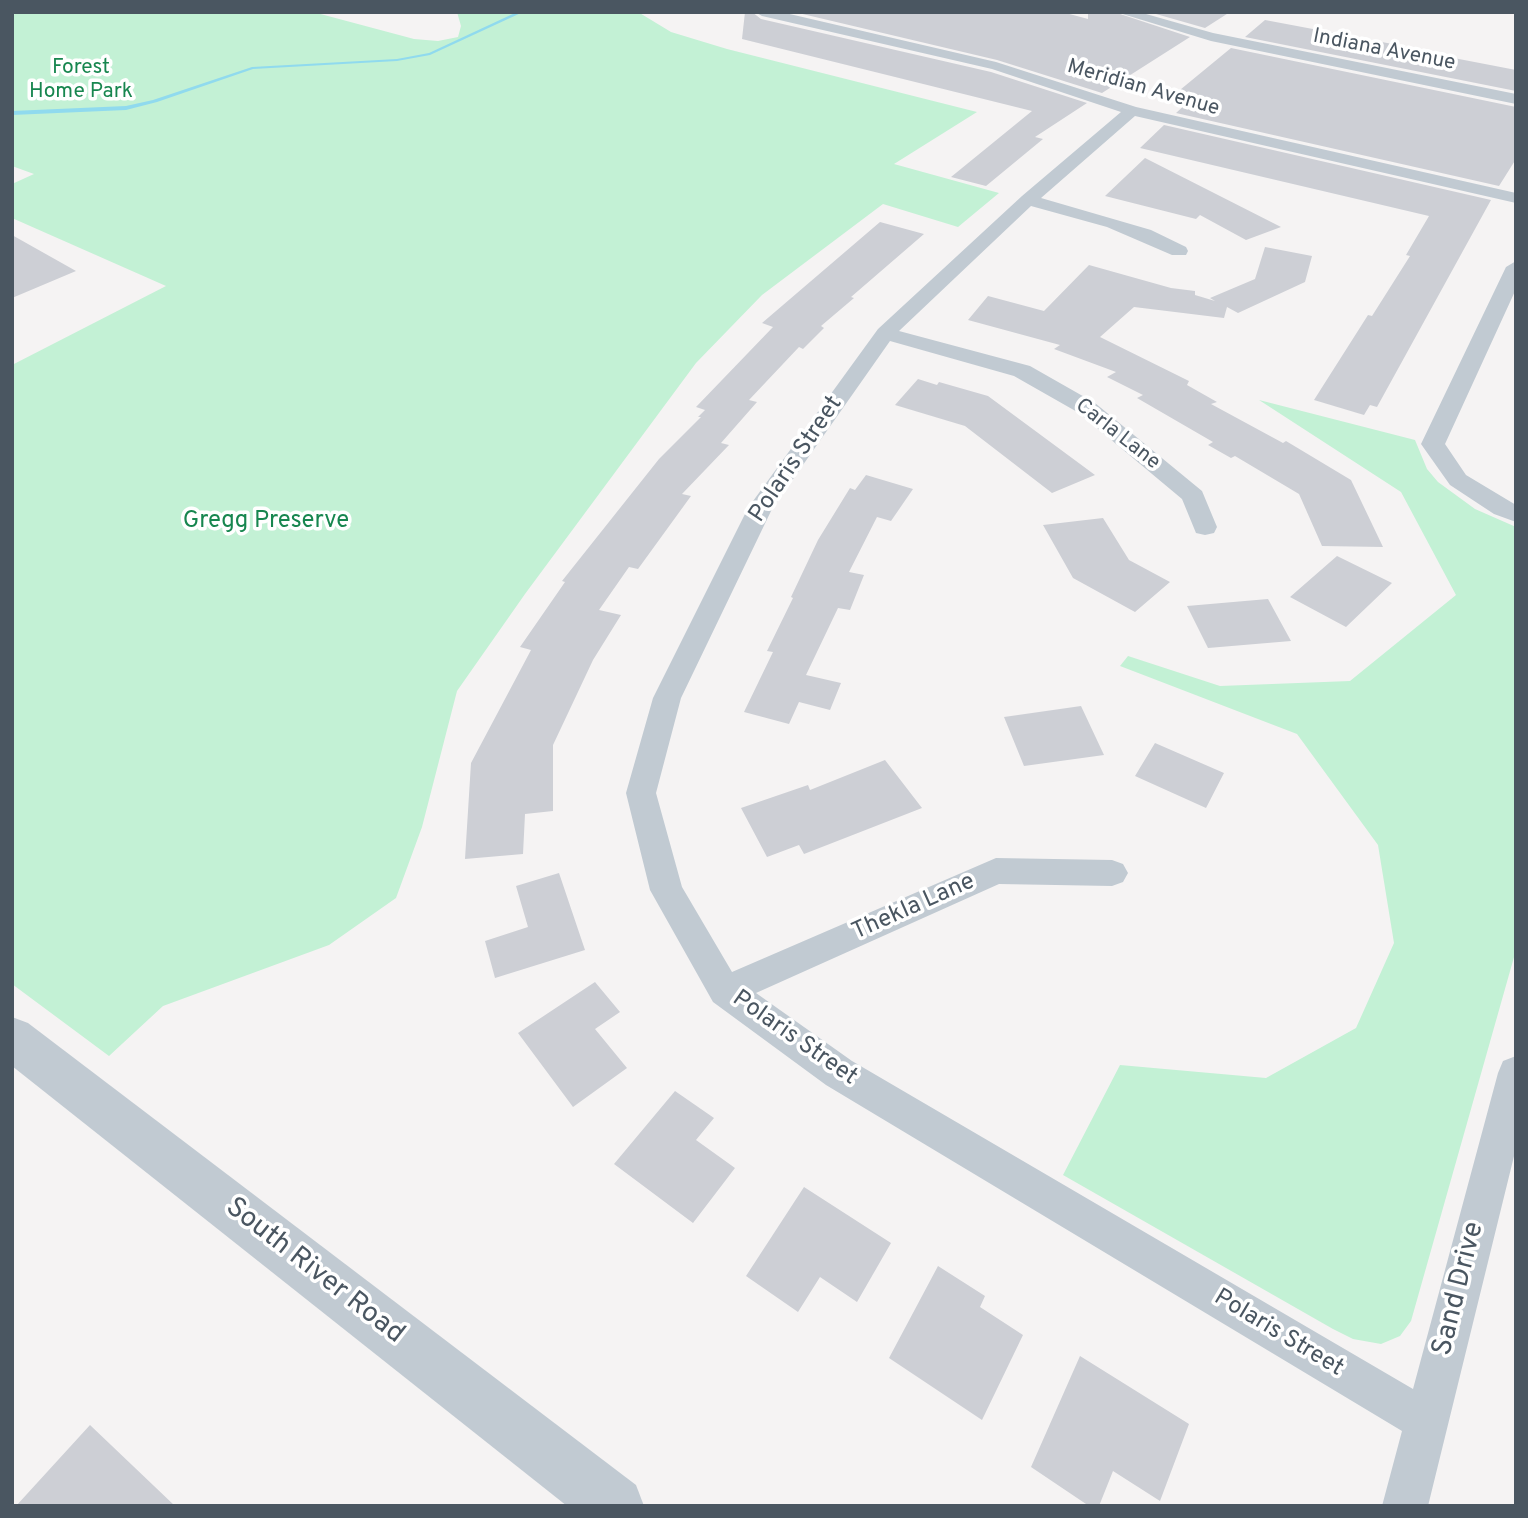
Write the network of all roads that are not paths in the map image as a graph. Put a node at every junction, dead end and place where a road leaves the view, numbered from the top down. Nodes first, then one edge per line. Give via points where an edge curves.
1 (762, 12) edge
2 (1123, 12) edge
3 (1516, 99) edge
4 (1132, 111) junction
5 (1516, 198) edge
6 (1028, 200) junction
7 (1179, 251) dead end
8 (1516, 267) edge
9 (886, 333) junction
10 (1516, 514) edge
11 (1205, 527) dead end
12 (1112, 873) dead end
13 (725, 991) junction
14 (12, 1038) edge
15 (1516, 1073) edge
16 (1426, 1421) junction
17 (615, 1506) edge
18 (1405, 1506) edge

1 - 4 street, Meridian Avenue via 996,66
2 - 3 street, Indiana Avenue via 1210,37
4 - 5 street, Meridian Avenue
4 - 6 street, Polaris Street
6 - 7 street via 1124,227
6 - 9 street, Polaris Street
8 - 10 street via 1433,443 1458,480
9 - 11 street, Carla Lane via 1022,371 1087,408 1193,496
9 - 13 street, Polaris Street via 760,508 667,698 641,793 666,890
12 - 13 street, Thekla Lane via 996,871
13 - 16 street, Polaris Street via 839,1073
14 - 17 street, South River Road
15 - 16 street, Sand Drive
16 - 18 street, Sand Drive

